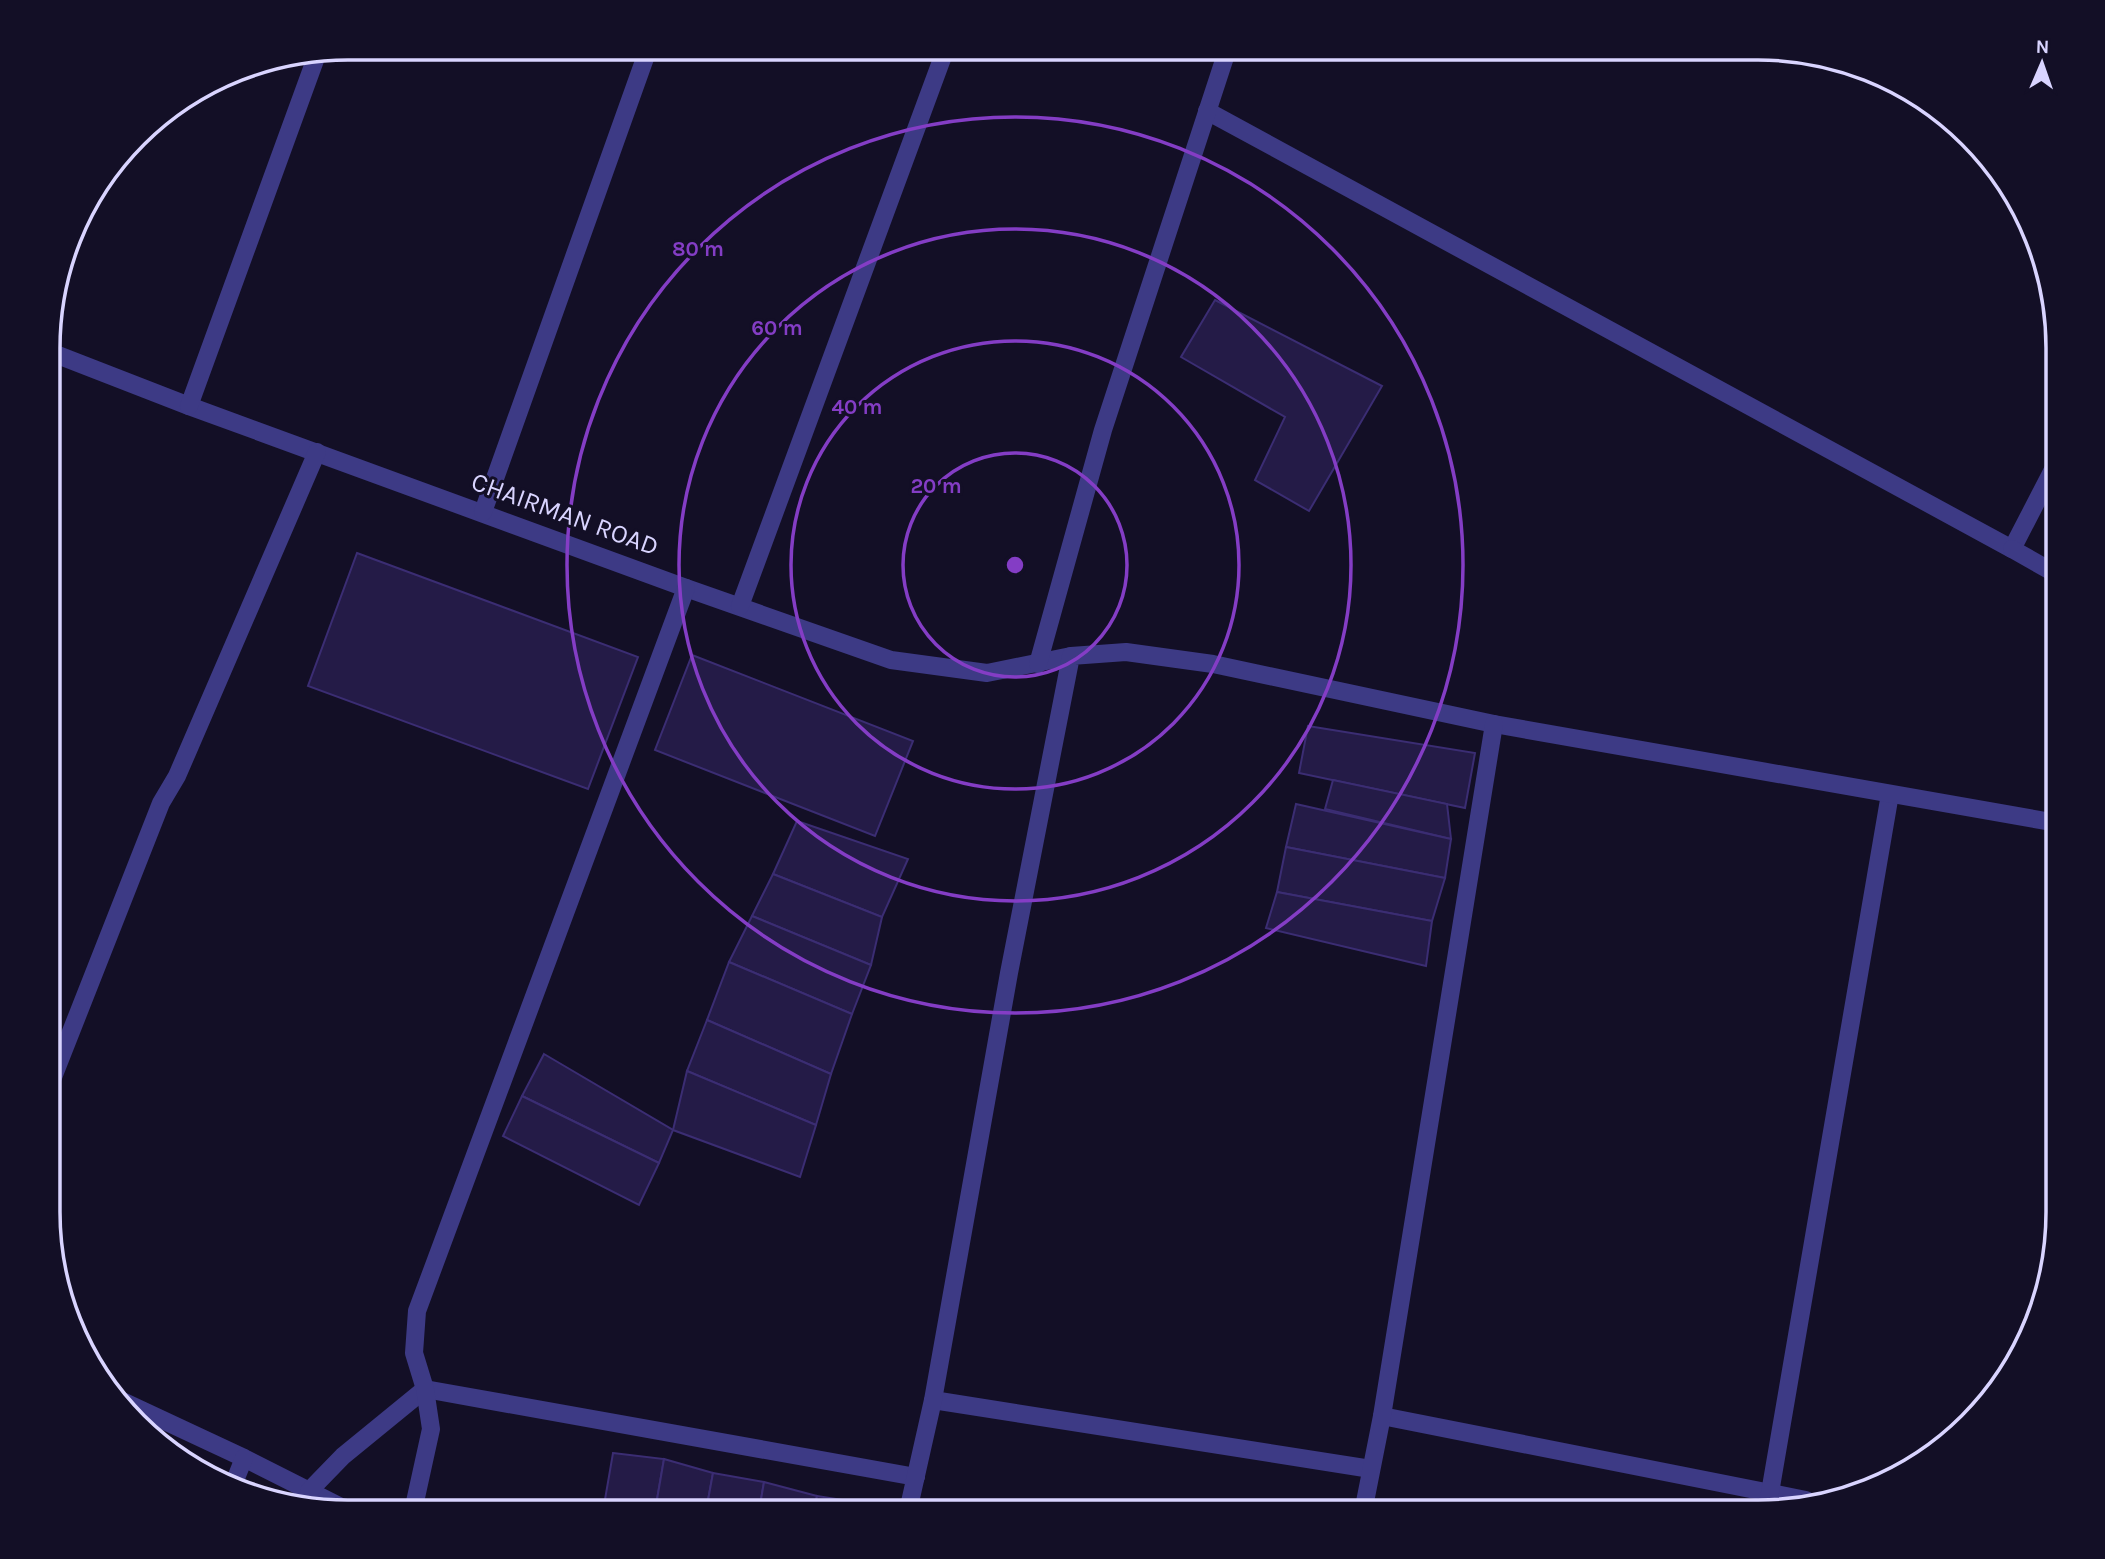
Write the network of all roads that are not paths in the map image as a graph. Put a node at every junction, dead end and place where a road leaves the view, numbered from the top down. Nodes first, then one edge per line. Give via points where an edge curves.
1 (644, 60) edge
2 (941, 60) edge
3 (1224, 60) edge
4 (315, 62) edge
5 (1207, 111) junction
6 (60, 356) edge
7 (189, 406) junction
8 (317, 452) junction
9 (2046, 483) edge
10 (483, 512) junction
11 (2012, 550) junction
12 (2046, 568) edge
13 (686, 587) junction
14 (740, 606) junction
15 (1071, 656) junction
16 (1038, 664) junction
17 (1494, 724) junction
18 (1889, 794) junction
19 (2046, 821) edge
20 (60, 1060) edge
21 (425, 1389) junction
22 (933, 1400) junction
23 (138, 1408) edge
24 (1382, 1416) junction
25 (244, 1458) junction
26 (1370, 1469) junction
27 (916, 1477) junction
28 (236, 1478) edge
29 (309, 1492) junction
30 (322, 1498) edge
31 (1768, 1499) edge
32 (415, 1500) edge
33 (911, 1500) edge
34 (1365, 1500) edge
35 (1759, 1500) edge

1 - 10 street
2 - 14 street
3 - 5 street
4 - 7 street
5 - 11 street
5 - 16 street via 1103,430
6 - 7 street, CHAIRMAN ROAD
7 - 8 street, CHAIRMAN ROAD
8 - 10 street, CHAIRMAN ROAD
8 - 20 street via 177,776 161,803
9 - 11 street
10 - 13 street, CHAIRMAN ROAD
11 - 12 street
13 - 14 street, CHAIRMAN ROAD
13 - 21 street via 417,1311 414,1353
14 - 16 street, CHAIRMAN ROAD via 891,660 987,673
15 - 16 street, CHAIRMAN ROAD
15 - 17 street, CHAIRMAN ROAD via 1126,652 1213,664
15 - 22 street
17 - 18 street, CHAIRMAN ROAD
17 - 24 street
18 - 19 street, CHAIRMAN ROAD
18 - 31 street
21 - 27 street
21 - 29 street via 343,1456
21 - 32 street via 431,1429
22 - 26 street
22 - 27 street
23 - 25 street
24 - 26 street
24 - 35 street
25 - 28 street
25 - 29 street
26 - 34 street
27 - 33 street
29 - 30 street

